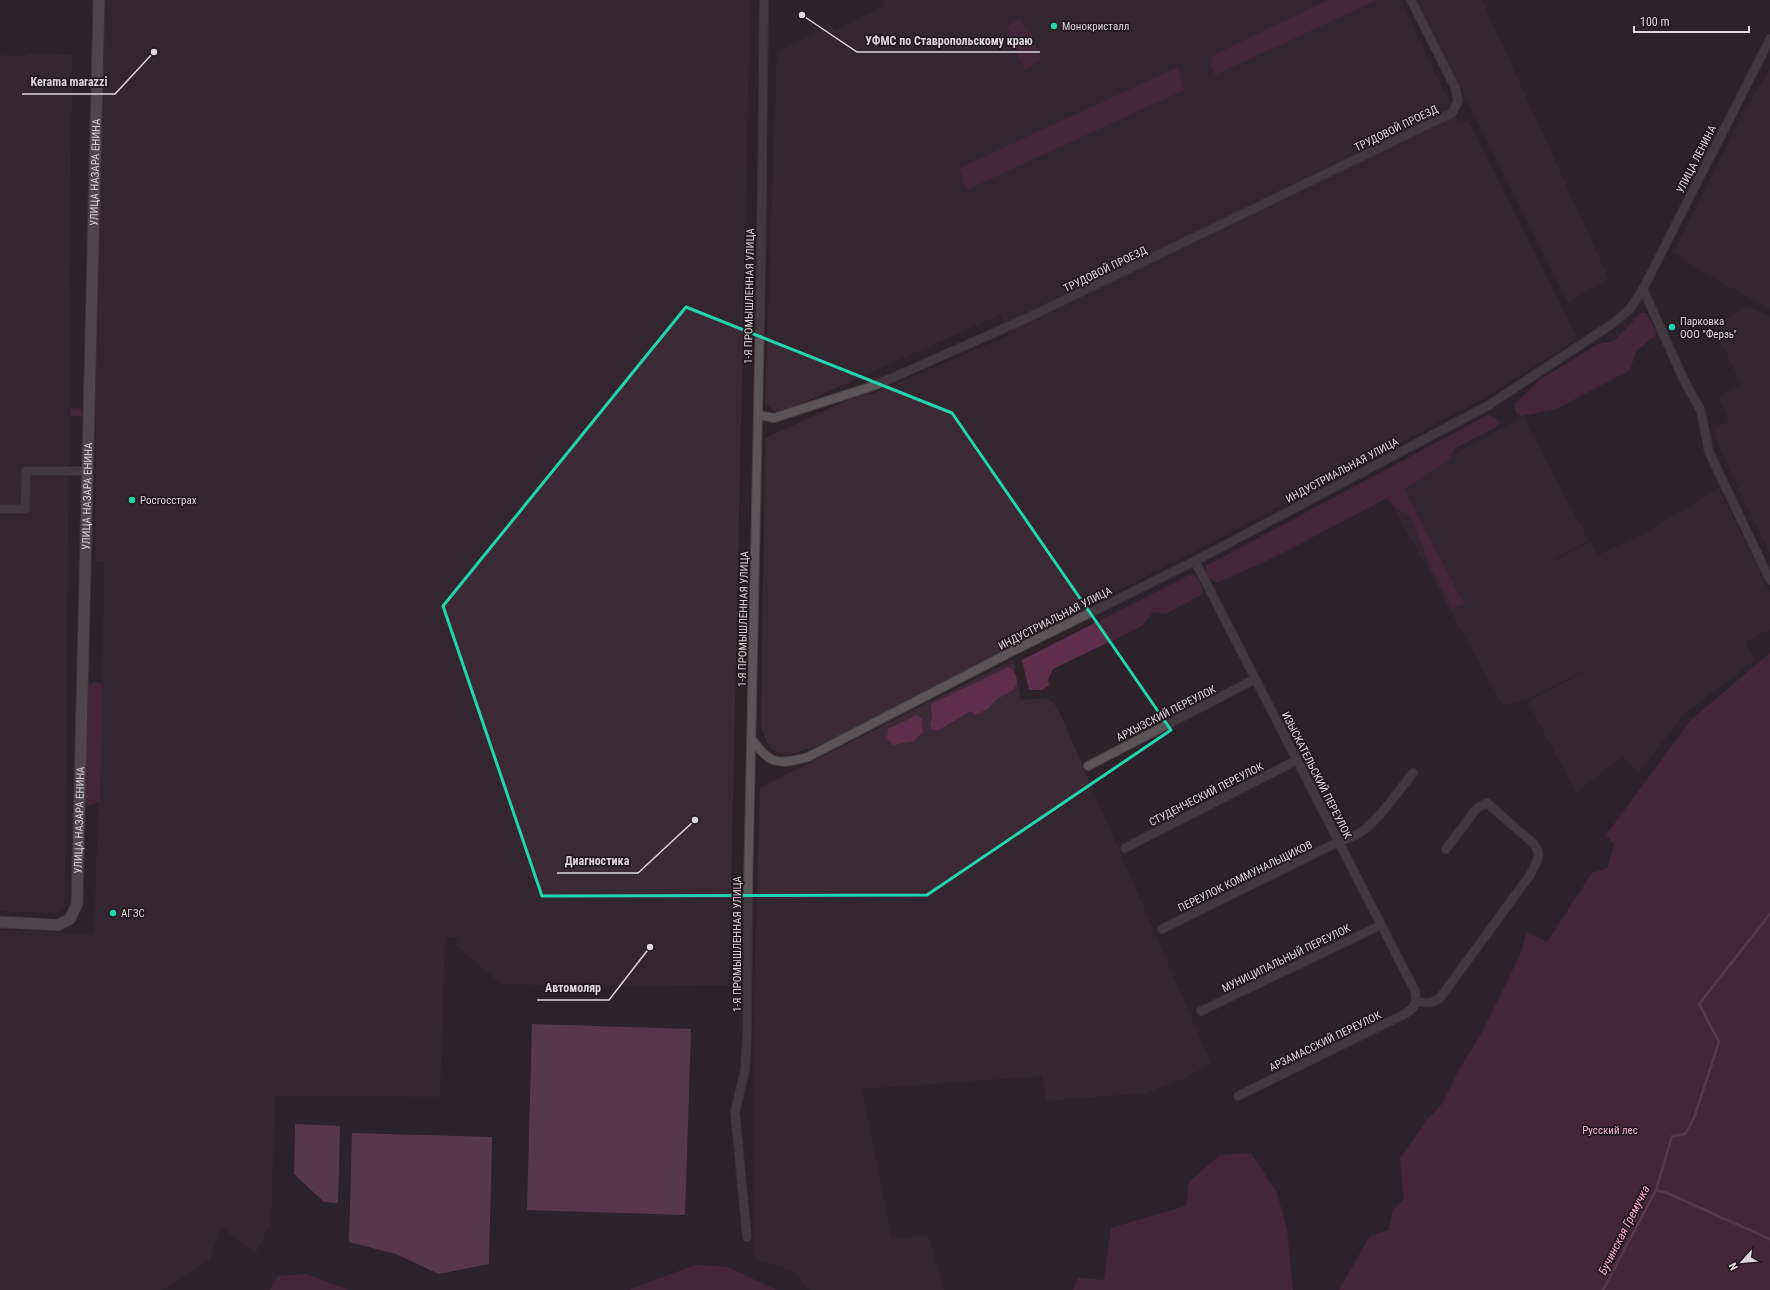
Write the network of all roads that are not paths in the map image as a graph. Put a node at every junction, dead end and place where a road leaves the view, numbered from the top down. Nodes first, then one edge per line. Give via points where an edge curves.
1 (99, 0) edge
2 (764, 0) edge
3 (1411, 0) edge
4 (1770, 39) edge
5 (1642, 289) junction
6 (758, 415) junction
7 (88, 471) junction
8 (0, 509) edge
9 (1195, 560) junction
10 (1770, 580) edge
11 (1256, 679) junction
12 (752, 739) junction
13 (1297, 760) junction
14 (1088, 766) dead end
15 (1414, 773) dead end
16 (1338, 842) junction
17 (1125, 848) dead end
18 (1446, 849) dead end
19 (0, 922) edge
20 (1381, 925) junction
21 (1162, 929) dead end
22 (1416, 1000) junction
23 (1201, 1011) dead end
24 (1238, 1096) dead end
25 (746, 1237) dead end

1 - 7 main road, УЛИЦА НАЗАРА ЕНИНА
2 - 6 street, 1-Я ПРОМЫШЛЕННАЯ УЛИЦА
3 - 6 street, ТРУДОВОЙ ПРОЕЗД via 1455,87 1458,101 1452,113 1025,319 890,379 774,418
4 - 5 street, УЛИЦА ЛЕНИНА
5 - 9 street, ИНДУСТРИАЛЬНАЯ УЛИЦА via 1630,309 1612,324 1499,399
5 - 10 street via 1701,411 1709,452
6 - 12 street, 1-Я ПРОМЫШЛЕННАЯ УЛИЦА
7 - 8 street via 26,471 25,509
7 - 19 main road, УЛИЦА НАЗАРА ЕНИНА via 77,904 70,919 58,925
9 - 11 street, ИЗЫСКАТЕЛЬСКИЙ ПЕРЕУЛОК
9 - 12 street, ИНДУСТРИАЛЬНАЯ УЛИЦА via 808,757 788,762 773,761 762,754
11 - 13 street, ИЗЫСКАТЕЛЬСКИЙ ПЕРЕУЛОК
11 - 14 street, АРХЫЗСКИЙ ПЕРЕУЛОК
12 - 25 street, 1-Я ПРОМЫШЛЕННАЯ УЛИЦА via 747,1037 745,1070 735,1112
13 - 16 street, ИЗЫСКАТЕЛЬСКИЙ ПЕРЕУЛОК
13 - 17 street, СТУДЕНЧЕСКИЙ ПЕРЕУЛОК
15 - 16 street, ПЕРЕУЛОК КОММУНАЛЬЩИКОВ via 1365,829
16 - 20 street, ИЗЫСКАТЕЛЬСКИЙ ПЕРЕУЛОК
16 - 21 street, ПЕРЕУЛОК КОММУНАЛЬЩИКОВ
18 - 22 street via 1477,808 1487,803 1534,844 1539,858 1530,875 1440,998 1431,1004
20 - 22 street, ИЗЫСКАТЕЛЬСКИЙ ПЕРЕУЛОК
20 - 23 street, МУНИЦИПАЛЬНЫЙ ПЕРЕУЛОК
22 - 24 street, АРЗАМАССКИЙ ПЕРЕУЛОК via 1413,1008 1406,1014

